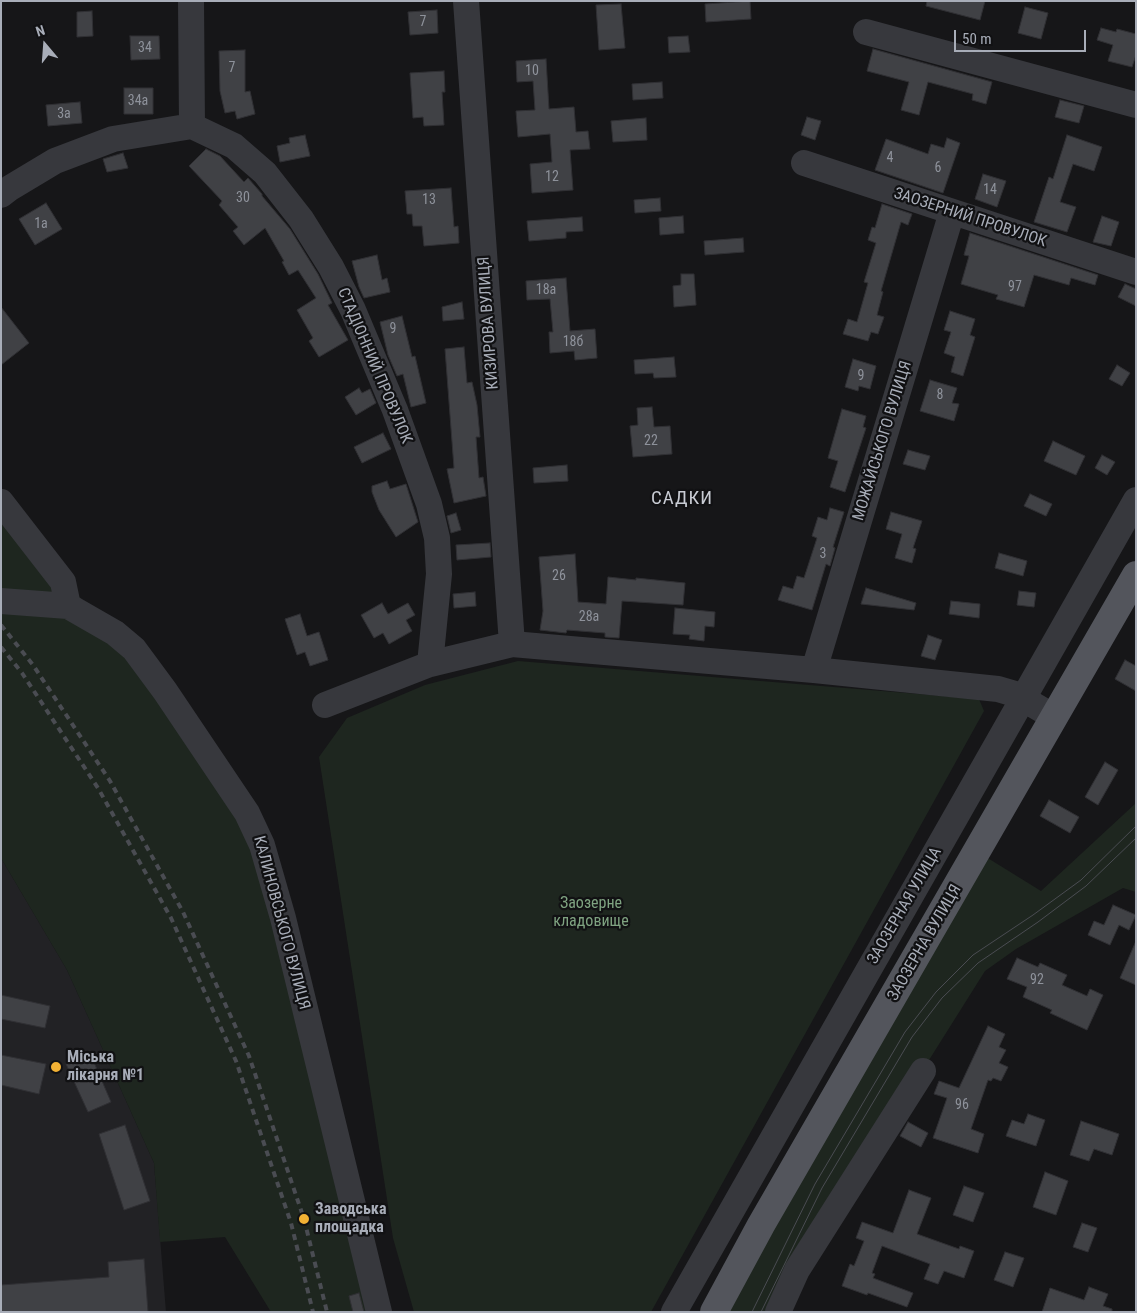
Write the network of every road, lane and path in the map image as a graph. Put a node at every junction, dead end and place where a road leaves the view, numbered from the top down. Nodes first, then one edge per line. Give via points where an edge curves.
1 (191, 1) edge
2 (466, 1) edge
3 (866, 32) dead end
4 (1136, 104) edge
5 (192, 126) junction
6 (804, 163) dead end
7 (1, 195) edge
8 (952, 212) junction
9 (1136, 272) edge
10 (1136, 500) edge
11 (1, 502) edge
12 (1136, 575) edge
13 (10, 601) edge
14 (68, 606) junction
15 (512, 644) junction
16 (430, 664) junction
17 (814, 670) junction
18 (1022, 698) junction
19 (325, 705) dead end
20 (1054, 717) junction
21 (923, 1070) dead end
22 (379, 1312) edge
23 (674, 1312) edge
24 (714, 1312) edge
25 (778, 1312) edge

1 - 5 street
2 - 15 street, КИЗИРОВА ВУЛИЦЯ
3 - 4 street
5 - 7 street via 113,139 55,162
5 - 16 street, СТАДІОННИЙ ПРОВУЛОК via 234,146 265,173 301,219 353,310 395,410 429,504 439,574
6 - 8 street, ЗАОЗЕРНИЙ ПРОВУЛОК
8 - 9 street, ЗАОЗЕРНИЙ ПРОВУЛОК
8 - 17 street, МОЖАЙСЬКОГО ВУЛИЦЯ
10 - 18 street, ЗАОЗЕРНАЯ УЛИЦА
11 - 14 street via 63,582
12 - 20 main road, ЗАОЗЕРНА ВУЛИЦЯ
13 - 14 street, КАЛИНОВСЬКОГО ВУЛИЦЯ
14 - 22 street, КАЛИНОВСЬКОГО ВУЛИЦЯ via 115,632 134,649 237,796 255,828 283,918
15 - 16 street
15 - 17 street
16 - 19 street
17 - 18 street via 998,689
18 - 20 street
18 - 23 street, ЗАОЗЕРНАЯ УЛИЦА
20 - 24 main road, ЗАОЗЕРНА ВУЛИЦЯ
21 - 25 street via 797,1270

